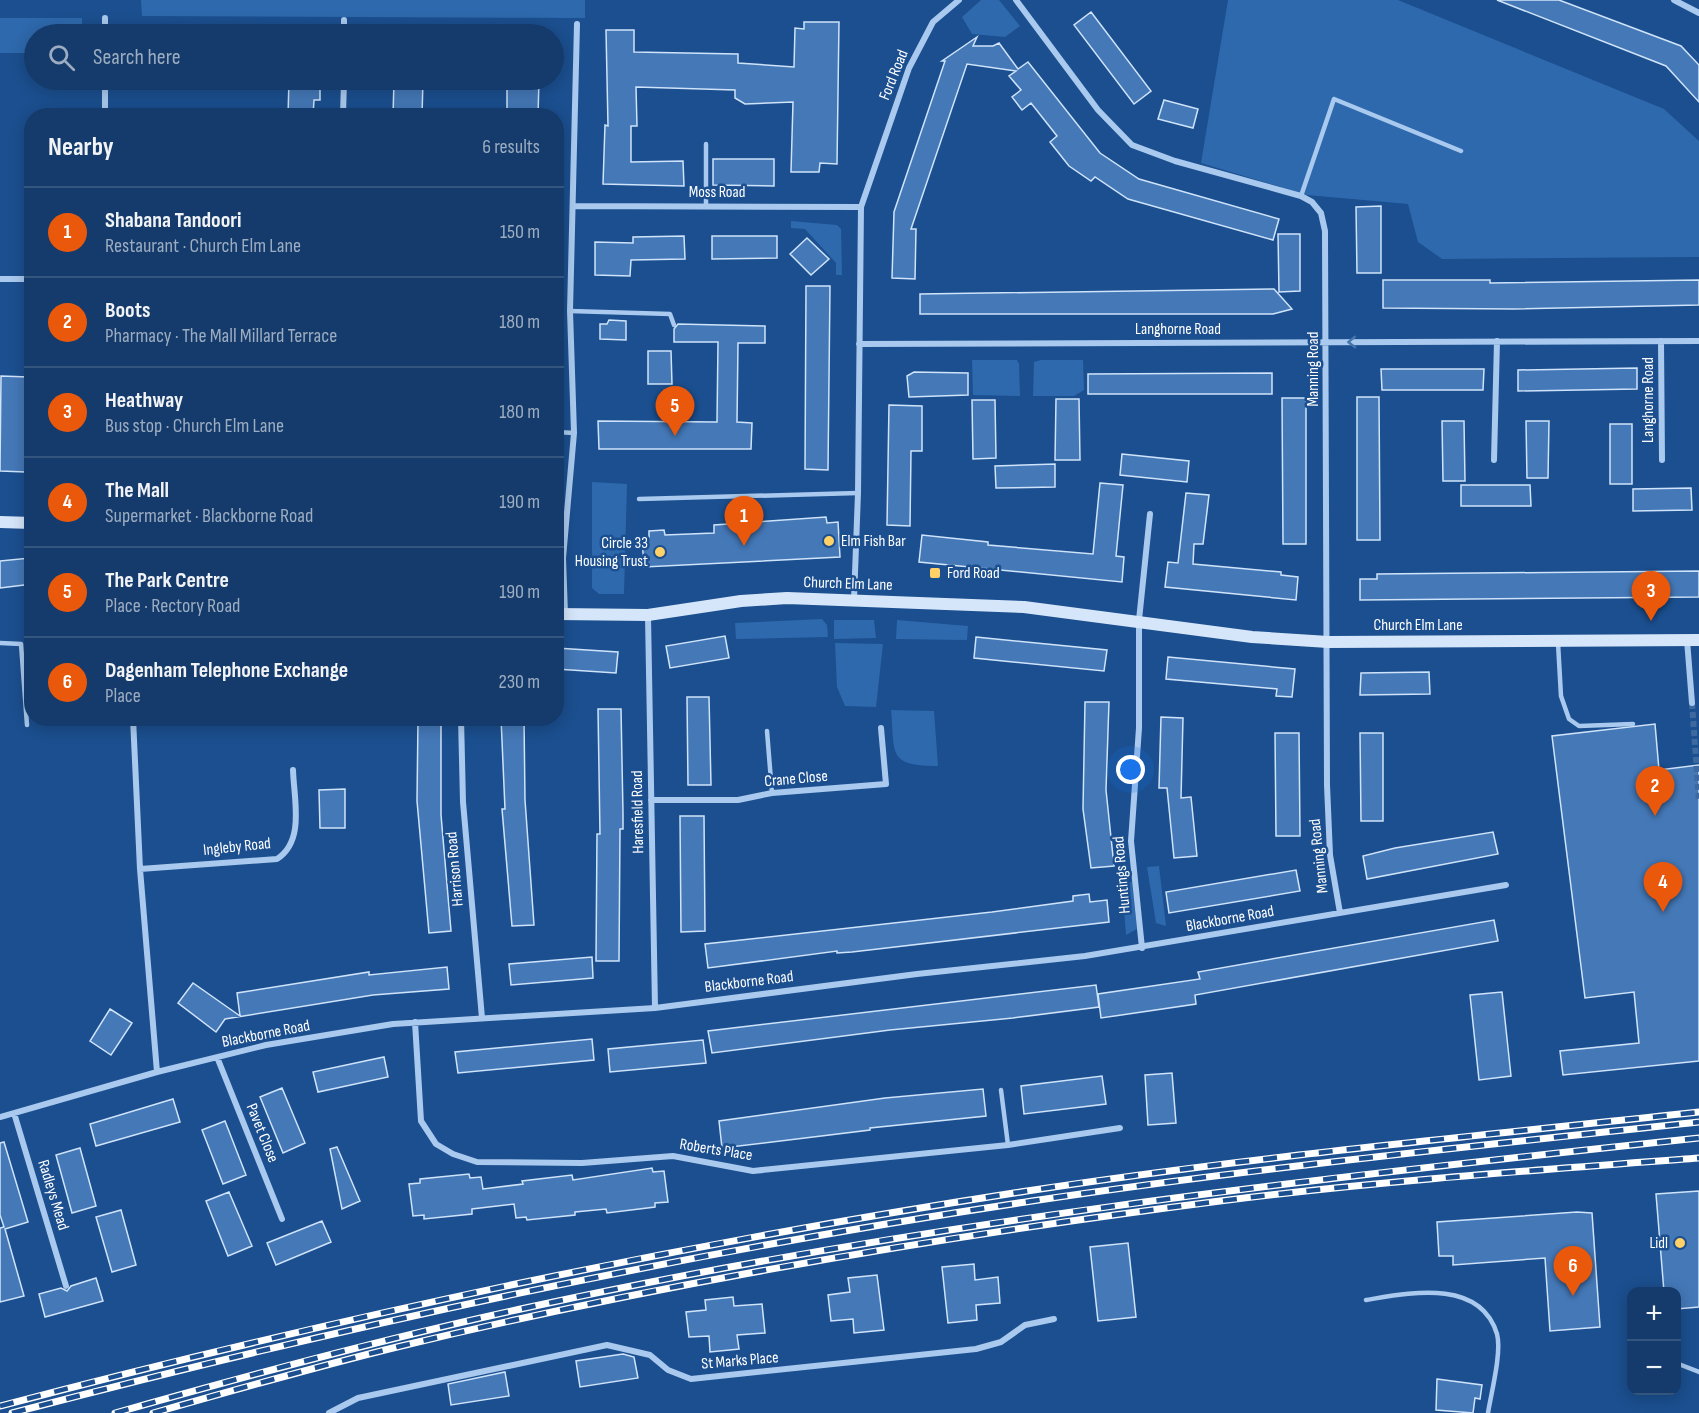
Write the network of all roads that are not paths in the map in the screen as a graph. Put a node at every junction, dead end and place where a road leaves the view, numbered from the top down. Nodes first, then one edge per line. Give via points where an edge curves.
1 (959, 0) edge
2 (1016, 0) edge
3 (1674, 0) edge
4 (1699, 13) edge
5 (105, 18) dead end
6 (344, 20) dead end
7 (105, 24) edge
8 (344, 24) edge
9 (577, 24) dead end
10 (105, 90) edge
11 (344, 90) edge
12 (105, 108) edge
13 (343, 108) edge
14 (706, 144) dead end
15 (1461, 151) dead end
16 (1301, 196) junction
17 (573, 206) junction
18 (706, 206) junction
19 (861, 207) junction
20 (0, 279) edge
21 (24, 279) edge
22 (570, 311) junction
23 (674, 325) dead end
24 (1497, 341) junction
25 (1661, 341) junction
26 (1699, 341) edge
27 (1327, 342) junction
28 (860, 344) junction
29 (564, 432) edge
30 (574, 433) junction
31 (1494, 460) dead end
32 (1662, 460) dead end
33 (858, 493) junction
34 (639, 499) dead end
35 (1150, 514) dead end
36 (0, 522) edge
37 (564, 522) edge
38 (24, 523) edge
39 (854, 601) junction
40 (564, 615) edge
41 (648, 615) junction
42 (1139, 620) junction
43 (1558, 640) junction
44 (1693, 640) edge
45 (1328, 642) junction
46 (0, 643) edge
47 (24, 684) edge
48 (1692, 703) tunnel mouth
49 (1633, 724) dead end
50 (133, 726) edge
51 (461, 726) edge
52 (881, 728) dead end
53 (767, 731) dead end
54 (293, 770) dead end
55 (772, 793) junction
56 (651, 800) junction
57 (140, 869) junction
58 (1506, 885) dead end
59 (1340, 913) junction
60 (1142, 948) junction
61 (655, 1008) junction
62 (482, 1018) junction
63 (416, 1022) junction
64 (217, 1057) junction
65 (157, 1072) junction
66 (1001, 1090) dead end
67 (14, 1113) junction
68 (0, 1117) edge
69 (1120, 1128) dead end
70 (1008, 1145) junction
71 (282, 1219) dead end
72 (66, 1286) dead end
73 (1366, 1300) dead end
74 (1054, 1319) dead end
75 (1681, 1364) edge
76 (1699, 1371) edge
77 (329, 1413) edge
78 (1488, 1413) edge

1 - 19 street, Ford Road via 933,22 909,68
2 - 16 street, Manning Road via 1098,110 1132,145
3 - 4 street
5 - 7 street
6 - 8 street
9 - 17 street
10 - 12 street
11 - 13 street
14 - 18 lane
15 - 16 lane via 1334,99
16 - 27 street, Manning Road via 1312,202 1324,220
17 - 18 street, Moss Road
17 - 22 street
18 - 19 street, Moss Road
19 - 28 street, Ford Road
20 - 21 street
22 - 23 lane via 670,314
22 - 30 street
24 - 25 street, Langhorne Road
24 -> 27 street, Langhorne Road
24 - 31 street
25 - 26 street, Langhorne Road
25 - 32 street, Langhorne Road
27 - 28 street, Langhorne Road
27 - 45 street, Manning Road
28 - 33 street, Ford Road
29 - 30 lane
30 - 37 street
33 - 34 lane
33 - 39 street, Ford Road
35 - 42 street
36 - 38 street
39 - 41 street, Church Elm Lane via 741,601
39 - 42 street, Church Elm Lane via 1024,608
40 - 41 street, Church Elm Lane
41 - 56 street, Haresfield Road
42 - 45 street, Church Elm Lane via 1252,637
42 - 60 street, Huntings Road via 1139,728 1131,841
43 - 44 street, Church Elm Lane
43 - 45 street, Church Elm Lane
43 - 49 lane via 1561,696 1569,719 1579,726
44 - 48 street
45 - 59 street, Manning Road via 1330,855
46 - 47 lane via 21,644
50 - 57 street
51 - 62 street, Harrison Road via 463,802
52 - 55 street, Crane Close via 886,784
53 - 55 lane
54 - 57 street, Ingleby Road via 295,832 288,852 277,859
55 - 56 street, Crane Close via 738,800
56 - 61 street, Haresfield Road
57 - 65 street
58 - 59 street, Blackborne Road
59 - 60 street, Blackborne Road
60 - 61 street, Blackborne Road
61 - 62 street, Blackborne Road
62 - 63 street, Blackborne Road
63 - 64 street, Blackborne Road via 266,1045
63 - 70 street, Roberts Place via 422,1121 436,1144 477,1162 582,1163 673,1156 753,1171
64 - 65 street, Blackborne Road
64 - 71 street, Pavet Close
65 - 67 street, Blackborne Road
66 - 70 lane
67 - 68 street, Blackborne Road
67 - 72 street, Radleys Mead
69 - 70 street, Roberts Place
73 - 78 lane via 1411,1293 1453,1294 1474,1303 1498,1336
74 - 77 street, St Marks Place via 1024,1325 1001,1342 976,1349 691,1379 668,1370 650,1355 606,1345 358,1398
75 - 76 lane

